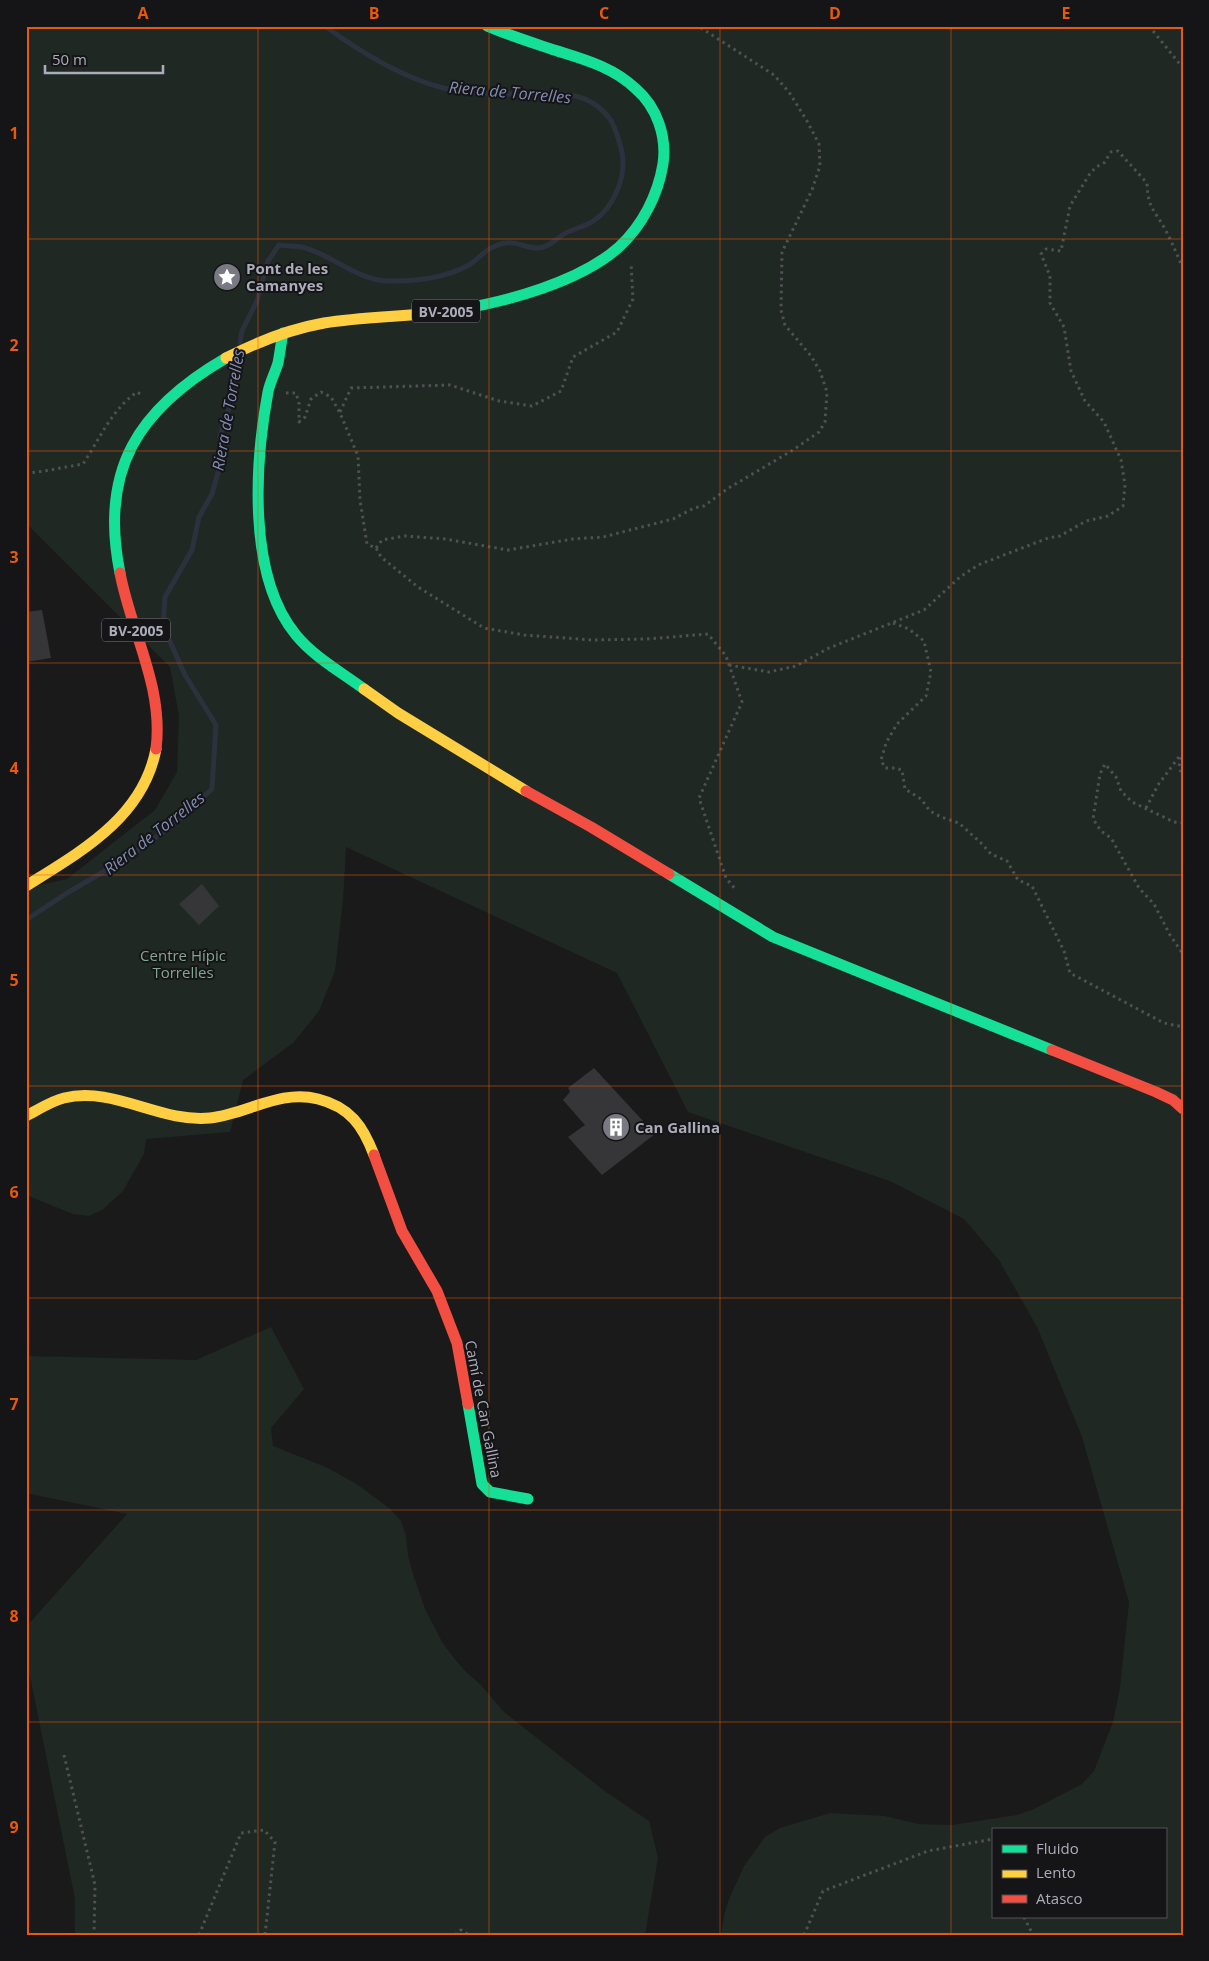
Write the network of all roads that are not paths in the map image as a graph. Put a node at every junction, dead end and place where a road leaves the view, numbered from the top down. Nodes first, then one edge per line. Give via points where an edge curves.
1 (487, 26) edge
2 (283, 333) junction
3 (26, 886) edge
4 (1183, 1109) edge
5 (26, 1116) edge
6 (528, 1499) dead end

1 - 2 street, BV-2005 via 610,69 629,82 648,102 662,126 664,150 654,197 639,223 622,245 548,288 450,311 319,324
2 - 3 street, BV-2005 via 222,361 186,385 160,406 139,433 123,462 113,510 112,535 121,586 150,676 156,708 158,729 153,762 136,797 113,825
2 - 4 street via 278,362 268,390 258,508 265,566 273,596 286,621 310,649 398,713 773,938 1156,1092
5 - 6 street, Camí de Can Gallina via 64,1098 94,1095 180,1117 224,1116 291,1096 321,1099 346,1111 365,1132 402,1232 443,1305 457,1344 482,1484 490,1492

